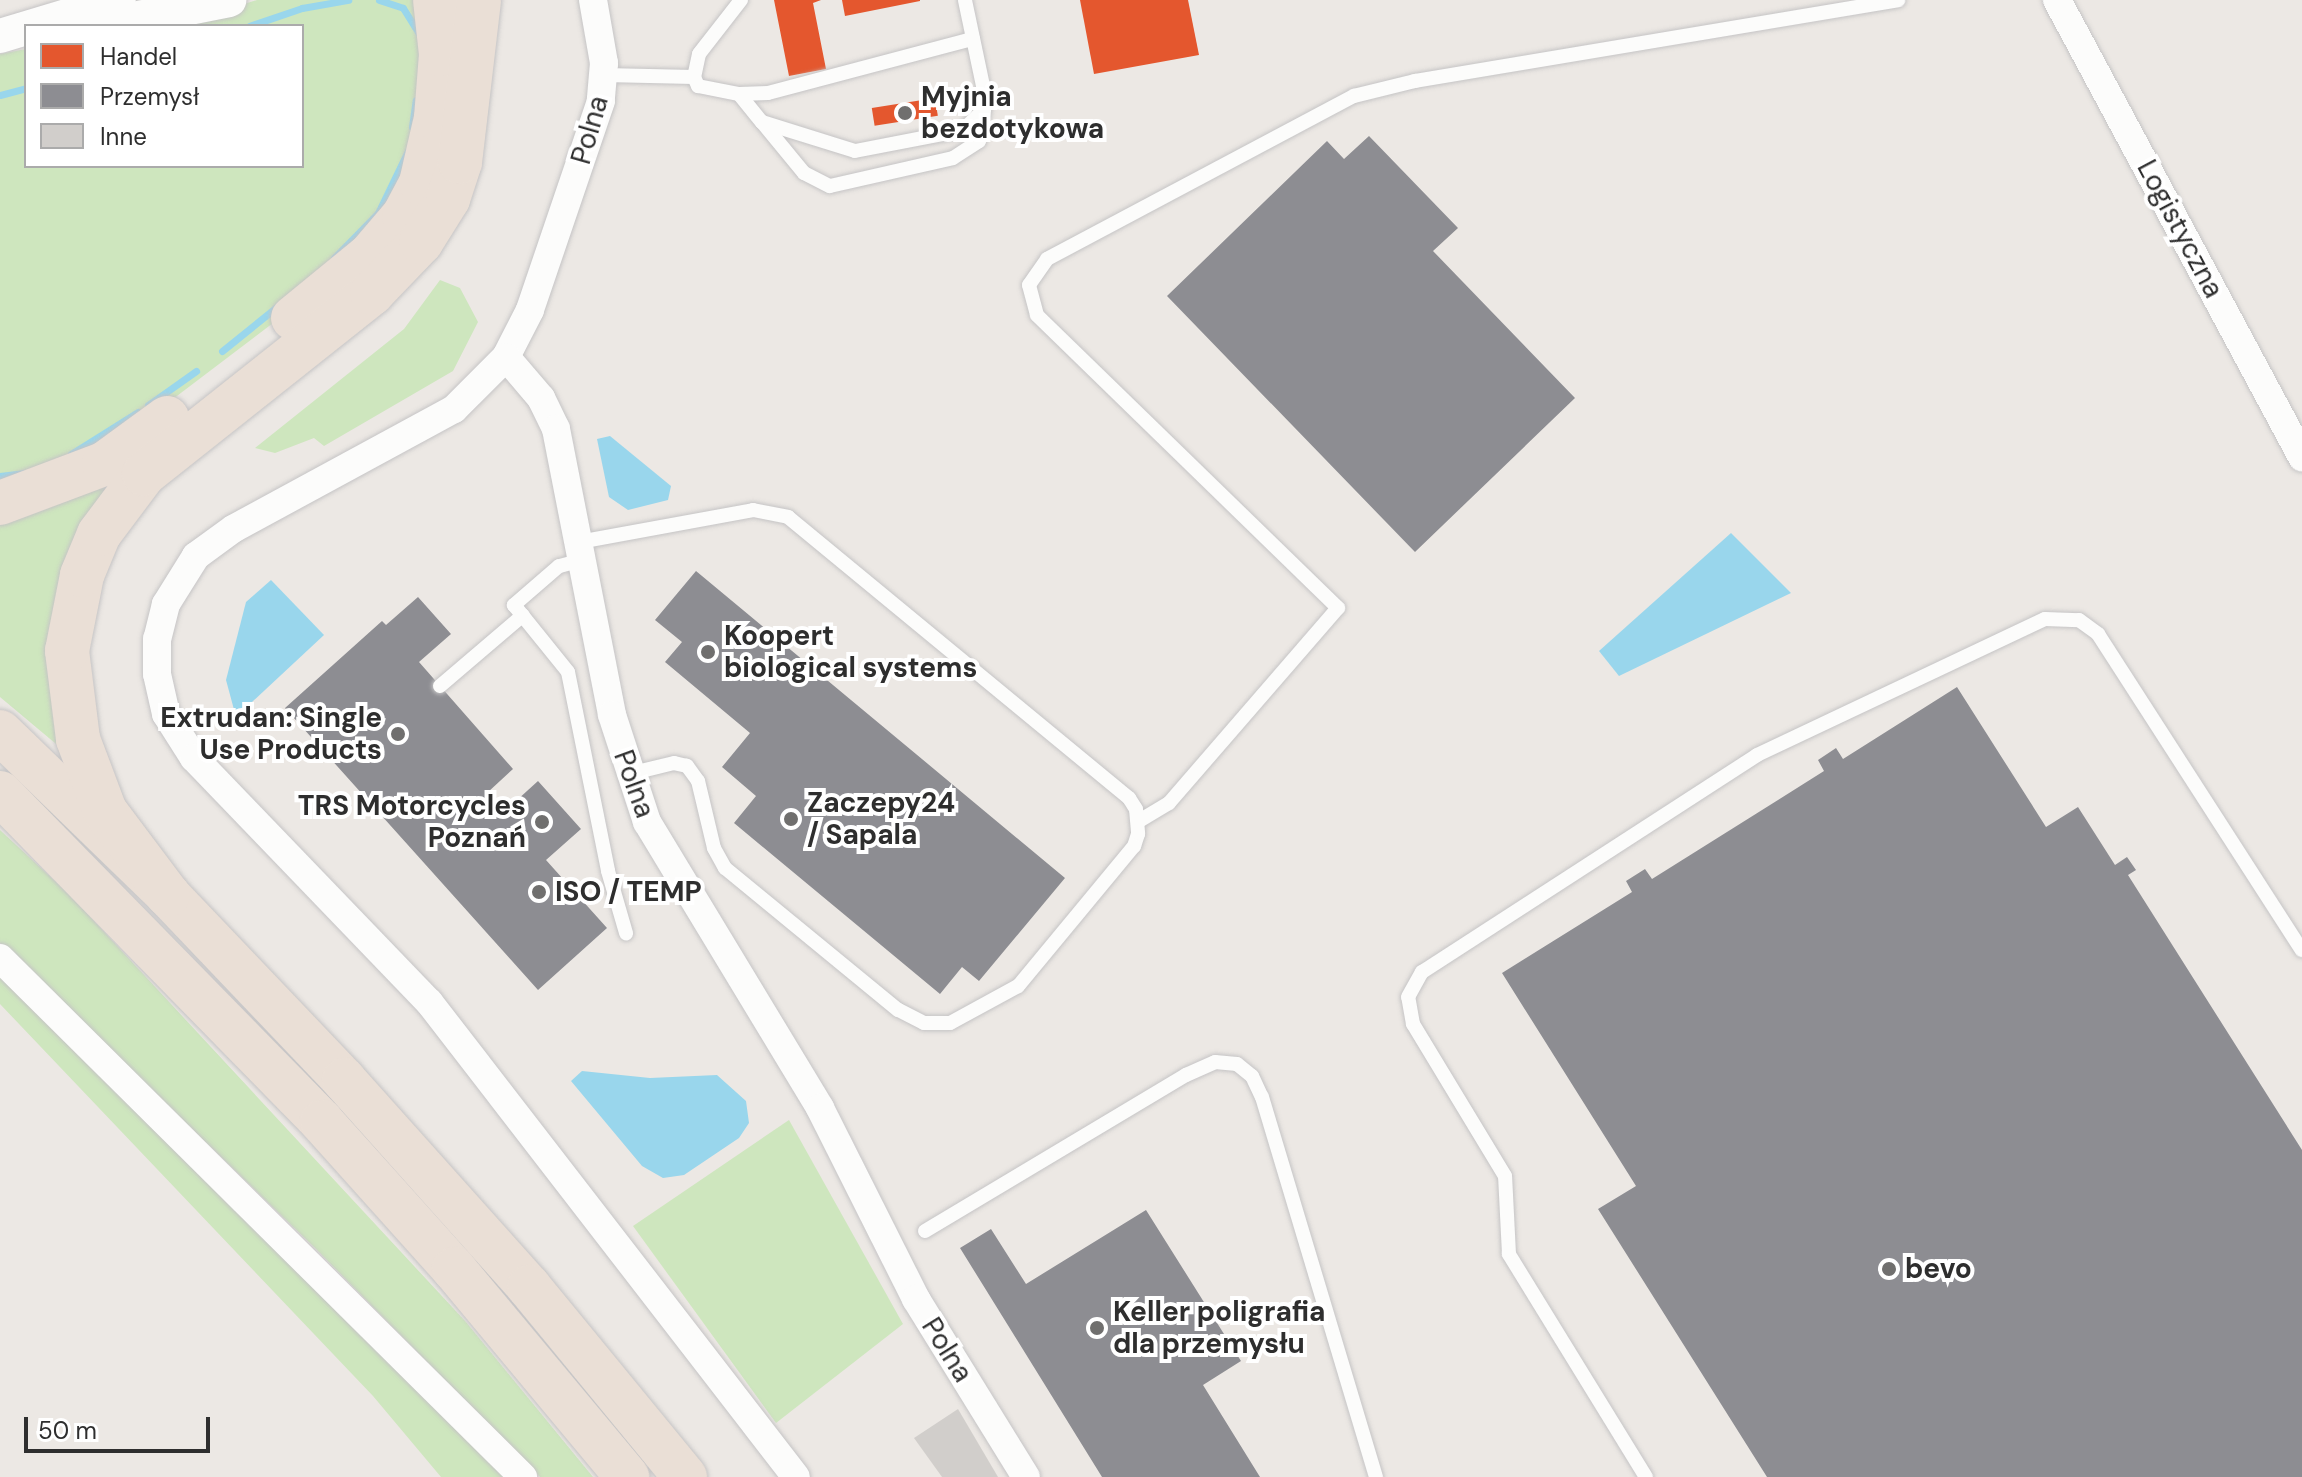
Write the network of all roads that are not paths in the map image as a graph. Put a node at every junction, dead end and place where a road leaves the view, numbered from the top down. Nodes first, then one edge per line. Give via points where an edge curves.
1 (119, 0) edge
2 (229, 0) edge
3 (435, 0) edge
4 (479, 0) edge
5 (573, 0) edge
6 (593, 0) edge
7 (741, 0) edge
8 (965, 0) edge
9 (1898, 0) edge
10 (2057, 0) edge
11 (44, 24) edge
12 (108, 24) edge
13 (24, 30) edge
14 (599, 31) junction
15 (24, 36) edge
16 (0, 38) edge
17 (973, 39) junction
18 (604, 75) junction
19 (694, 77) junction
20 (739, 94) junction
21 (984, 110) junction
22 (762, 122) junction
23 (506, 357) junction
24 (2302, 457) edge
25 (0, 503) edge
26 (580, 551) junction
27 (523, 615) junction
28 (440, 686) dead end
29 (0, 732) edge
30 (628, 774) junction
31 (0, 793) edge
32 (1139, 821) junction
33 (168, 895) junction
34 (626, 933) dead end
35 (2302, 950) edge
36 (0, 958) edge
37 (925, 1231) dead end
38 (523, 1477) edge
39 (627, 1477) edge
40 (685, 1477) edge
41 (796, 1477) edge
42 (1026, 1477) edge
43 (1376, 1477) edge
44 (1646, 1477) edge

1 - 11 street
2 - 12 street
3 - 25 highway via 441,54 431,144 421,183 392,231 358,265 123,453 59,484
4 - 33 highway via 460,162 448,199 429,232 372,293 144,474 99,534 82,575 67,651 78,739 105,811
5 - 14 street
6 - 14 street, Polna
7 - 19 lane via 705,45
8 - 17 lane
9 - 32 lane via 1429,78 1354,96 1047,259 1029,285 1037,315 1338,608 1169,803
10 - 24 street, Logistyczna
13 - 16 street
14 - 18 street, Polna
15 - 16 street
17 - 20 lane via 768,93
17 - 21 lane
18 - 19 lane
18 - 23 street, Polna via 597,115 539,286
19 - 20 lane via 698,86
20 - 22 lane
21 - 22 lane via 963,130 867,151 844,149
21 - 22 lane via 979,141 953,158 830,186 804,173
23 - 26 street, Polna via 553,421
23 - 41 street via 454,409 233,529 196,556 174,586 160,624 156,657 161,697 174,729 201,766 387,956 460,1039
26 - 27 lane via 514,605
26 - 30 street, Polna
26 - 32 lane via 753,510 788,517 1129,798
27 - 28 lane
27 - 34 lane via 564,663 572,684 608,871
29 - 33 highway
30 - 32 lane via 674,763 687,766 698,781 714,848 725,868 898,1010 924,1023 950,1023 1018,986 1134,846
30 - 42 street, Polna via 668,864 820,1108 916,1299
31 - 39 highway via 322,1122 454,1269
33 - 40 highway via 424,1169
35 - 44 lane via 2098,634 2079,620 2045,619 1757,755 1422,972 1408,997 1413,1024 1505,1176 1509,1254
36 - 38 street
37 - 43 lane via 1186,1075 1215,1062 1237,1064 1252,1076 1262,1097

